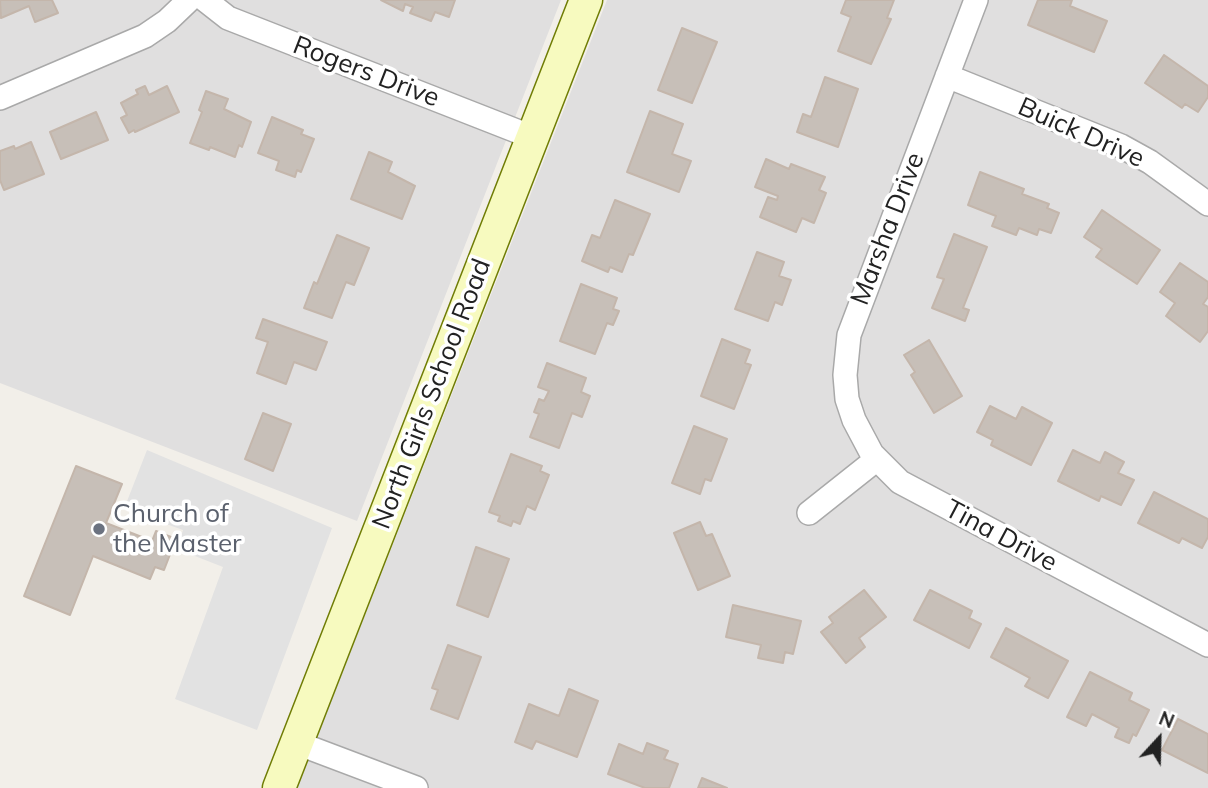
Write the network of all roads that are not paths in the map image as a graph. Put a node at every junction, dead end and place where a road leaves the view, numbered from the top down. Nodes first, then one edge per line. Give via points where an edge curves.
1 (189, 0) edge
2 (205, 0) edge
3 (586, 0) edge
4 (976, 0) edge
5 (947, 76) junction
6 (0, 98) edge
7 (532, 137) junction
8 (1208, 204) edge
9 (877, 459) junction
10 (809, 513) dead end
11 (1208, 645) edge
12 (297, 743) junction
13 (279, 788) edge
14 (416, 788) edge

1 - 6 street via 145,36
2 - 7 street, Rogers Drive via 228,18
3 - 7 main road, North Girls School Road
4 - 5 street, Marsha Drive
5 - 8 street, Buick Drive via 1121,146
5 - 9 street, Marsha Drive via 847,345 847,399 860,433
7 - 12 main road, North Girls School Road
9 - 10 street
9 - 11 street, Tina Drive via 916,492
12 - 13 main road, North Girls School Road
12 - 14 street

